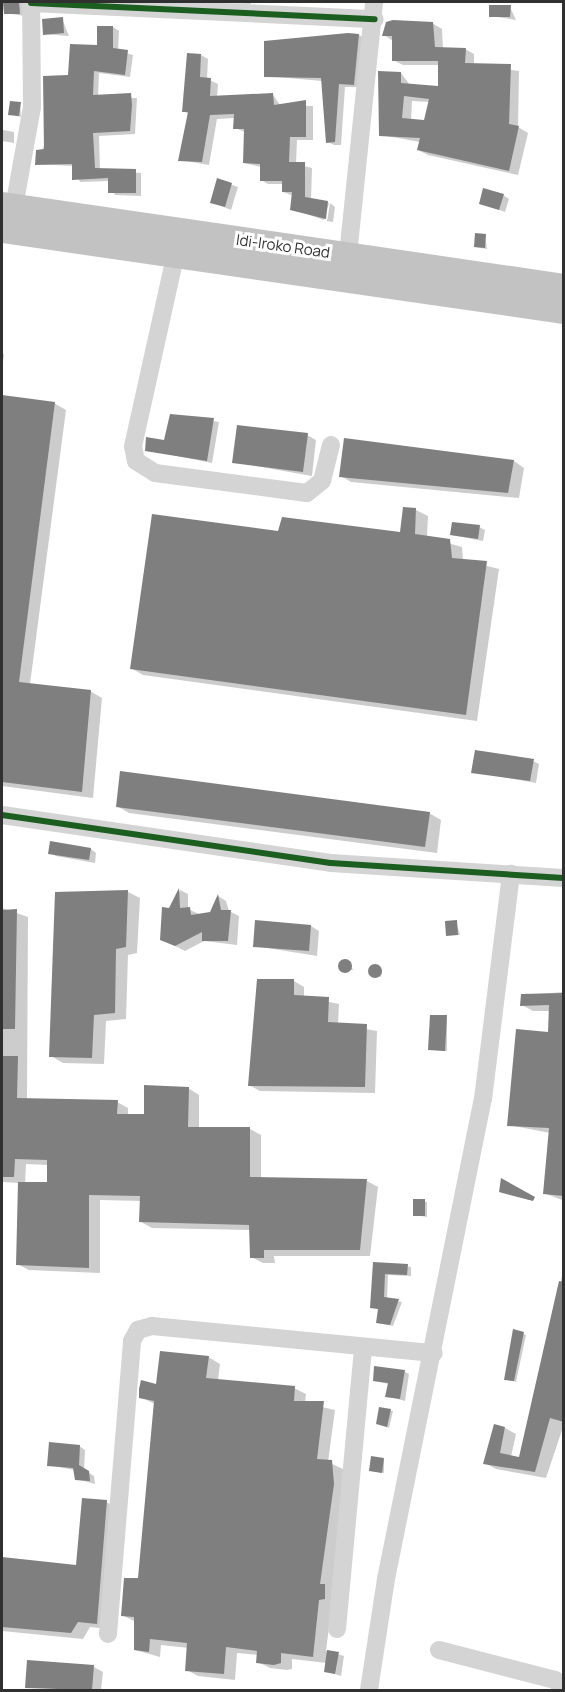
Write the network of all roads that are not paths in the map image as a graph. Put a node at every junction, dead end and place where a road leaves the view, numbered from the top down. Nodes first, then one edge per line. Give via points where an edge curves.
1 (31, 2) edge
2 (374, 10) edge
3 (6, 214) edge
4 (348, 255) junction
5 (175, 256) junction
6 (564, 287) edge
7 (564, 309) edge
8 (331, 445) dead end
9 (2, 815) edge
10 (511, 874) junction
11 (564, 878) edge
12 (363, 1348) junction
13 (434, 1353) junction
14 (337, 1629) dead end
15 (108, 1634) dead end
16 (439, 1650) dead end
17 (564, 1688) edge
18 (369, 1690) edge

1 - 2 street
1 - 3 street via 32,107
2 - 4 street
3 - 4 highway, Idi-Iroko Road
3 - 5 highway
4 - 6 highway, Idi-Iroko Road
5 - 7 highway
5 - 8 street via 133,446 136,461 155,473 307,493 322,481
9 - 10 street via 331,863
10 - 11 street
10 - 13 street via 483,1099
12 - 13 street
12 - 14 street
12 - 15 street via 152,1326 138,1330 132,1341
13 - 18 street via 386,1579
16 - 17 street via 555,1680

